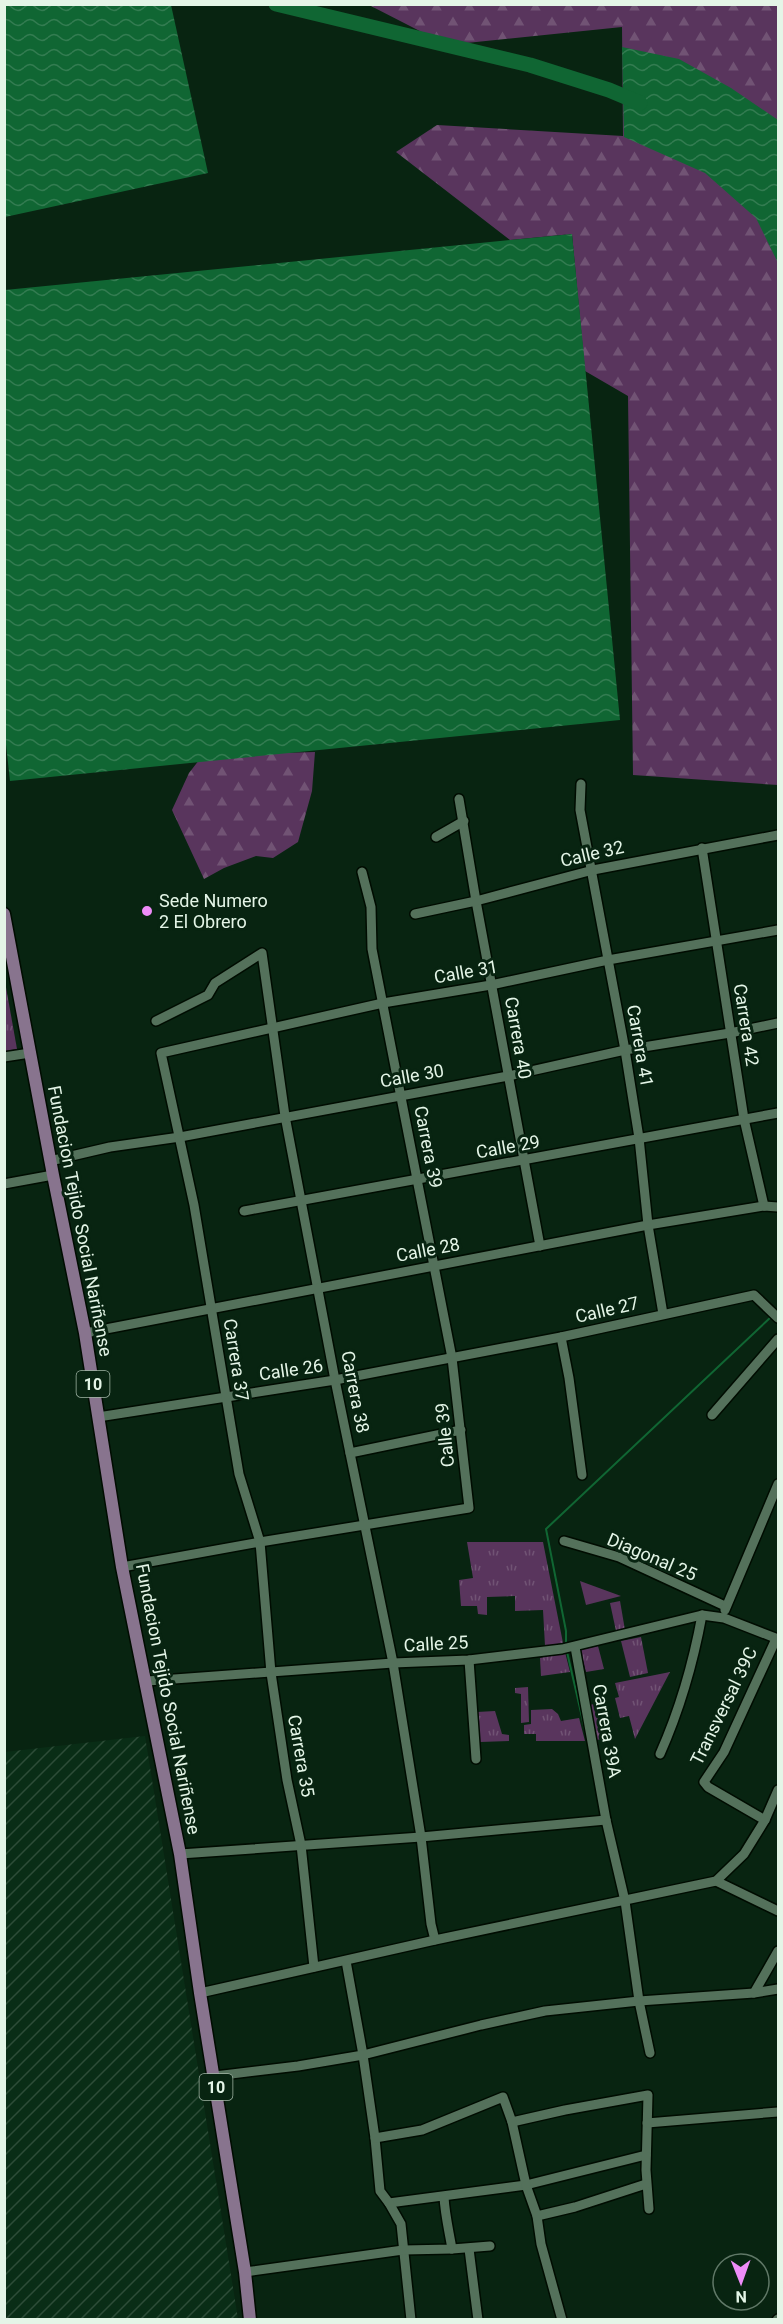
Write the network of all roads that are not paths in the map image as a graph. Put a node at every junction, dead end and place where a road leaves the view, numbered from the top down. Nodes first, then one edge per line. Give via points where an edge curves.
1 (580, 784) dead end
2 (459, 800) dead end
3 (464, 821) junction
4 (778, 835) edge
5 (436, 837) dead end
6 (702, 848) junction
7 (593, 870) junction
8 (362, 872) dead end
9 (476, 901) junction
10 (4, 914) edge
11 (415, 914) dead end
12 (778, 930) edge
13 (717, 940) junction
14 (608, 960) junction
15 (491, 985) junction
16 (383, 1004) junction
17 (156, 1021) dead end
18 (778, 1023) edge
19 (274, 1028) junction
20 (730, 1033) junction
21 (625, 1050) junction
22 (30, 1053) junction
23 (161, 1053) joint
24 (4, 1057) edge
25 (508, 1076) junction
26 (401, 1095) junction
27 (778, 1113) edge
28 (285, 1116) junction
29 (744, 1119) junction
30 (180, 1137) junction
31 (639, 1138) junction
32 (50, 1161) junction
33 (524, 1161) junction
34 (52, 1175) junction
35 (418, 1180) junction
36 (4, 1184) edge
37 (302, 1200) junction
38 (764, 1206) junction
39 (778, 1207) edge
40 (244, 1211) dead end
41 (648, 1225) junction
42 (540, 1246) junction
43 (434, 1266) junction
44 (319, 1288) junction
45 (211, 1309) junction
46 (663, 1314) junction
47 (778, 1318) edge
48 (85, 1333) junction
49 (561, 1337) junction
50 (778, 1339) edge
51 (452, 1358) junction
52 (335, 1380) junction
53 (225, 1396) junction
54 (712, 1415) dead end
55 (98, 1417) junction
56 (461, 1430) junction
57 (350, 1453) junction
58 (582, 1475) dead end
59 (778, 1484) edge
60 (364, 1526) junction
61 (260, 1542) junction
62 (564, 1542) dead end
63 (122, 1567) junction
64 (725, 1606) junction
65 (702, 1615) junction
66 (723, 1618) junction
67 (777, 1639) edge
68 (569, 1648) junction
69 (469, 1660) junction
70 (393, 1663) junction
71 (271, 1673) junction
72 (147, 1681) junction
73 (660, 1754) dead end
74 (476, 1759) dead end
75 (778, 1790) edge
76 (606, 1820) junction
77 (765, 1820) junction
78 (421, 1836) junction
79 (301, 1845) junction
80 (180, 1854) junction
81 (716, 1881) junction
82 (625, 1901) junction
83 (778, 1911) edge
84 (435, 1940) junction
85 (778, 1951) edge
86 (346, 1961) junction
87 (314, 1967) junction
88 (778, 1989) edge
89 (754, 1993) junction
90 (200, 1994) junction
91 (639, 2001) junction
92 (650, 2053) dead end
93 (363, 2055) junction
94 (215, 2076) junction
95 (778, 2112) edge
96 (512, 2122) junction
97 (647, 2123) junction
98 (375, 2138) junction
99 (646, 2155) junction
100 (646, 2184) junction
101 (526, 2185) junction
102 (444, 2197) junction
103 (389, 2203) junction
104 (649, 2209) dead end
105 (537, 2216) junction
106 (490, 2246) dead end
107 (469, 2249) junction
108 (403, 2250) junction
109 (452, 2250) junction
110 (245, 2272) junction
111 (250, 2319) edge
112 (411, 2319) edge
113 (478, 2319) edge
114 (562, 2319) edge

1 - 7 street, Carrera 41 via 580,810
2 - 3 street, Carrera 40
3 - 5 street
3 - 9 street, Carrera 40
4 - 6 street, Calle 32
6 - 7 street, Calle 32
6 - 13 street, Carrera 42
7 - 9 street, Calle 32
7 - 14 street, Carrera 41
8 - 16 street, Carrera 39 via 371,907 372,949
9 - 11 street, Calle 32
9 - 15 street, Carrera 40
10 - 22 main road, Fundacion Tejido Social Nariñense / 10
12 - 13 street, Calle 31
13 - 14 street, Calle 31
13 - 20 street, Carrera 42
14 - 15 street, Calle 31
14 - 21 street, Carrera 41
15 - 16 street, Calle 31
15 - 25 street, Carrera 40
16 - 19 street, Calle 31
16 - 26 street, Carrera 39
17 - 19 street, Carrera 38 via 208,995 215,982 262,953
18 - 20 street, Calle 30
19 - 23 street, Calle 31
19 - 28 street, Carrera 38
20 - 21 street, Calle 30
20 - 29 street, Carrera 42
21 - 25 street, Calle 30
21 - 31 street, Carrera 41
22 - 24 street
22 - 32 main road, Fundacion Tejido Social Nariñense / 10
23 - 30 street, Carrera 37
25 - 26 street, Calle 30
25 - 33 street, Carrera 40
26 - 28 street, Calle 30
26 - 35 street, Carrera 39
27 - 29 street, Calle 29
28 - 30 street, Calle 30
28 - 37 street, Carrera 38
29 - 31 street, Calle 29
29 - 38 street, Carrera 42
30 - 32 street, Calle 30
30 - 45 street, Carrera 37
31 - 33 street, Calle 29
31 - 41 street, Carrera 41
32 - 34 main road, Fundacion Tejido Social Nariñense / 10
33 - 35 street, Calle 29
33 - 42 street, Carrera 40
34 - 36 street
34 - 48 main road, Fundacion Tejido Social Nariñense / 10
35 - 37 street, Calle 29
35 - 43 street, Carrera 39
37 - 40 street, Calle 29
37 - 44 street, Carrera 38
38 - 39 street, Calle 28
38 - 41 street, Calle 28
41 - 42 street, Calle 28
41 - 46 street, Carrera 41
42 - 43 street, Calle 28
43 - 44 street, Calle 28
43 - 51 street, Carrera 39
44 - 45 street, Calle 28
44 - 52 street, Carrera 38
45 - 48 street, Calle 28
45 - 53 street, Carrera 37
46 - 47 street, Calle 27 via 754,1295
46 - 49 street, Calle 27
48 - 55 main road, Fundacion Tejido Social Nariñense / 10
49 - 51 street, Calle 27
49 - 58 street
50 - 54 street
51 - 52 street, Calle 26
51 - 56 street, Calle 39
52 - 53 street, Calle 26
52 - 57 street, Carrera 38
53 - 55 street, Calle 26
53 - 61 street, Carrera 37 via 238,1474
55 - 63 main road, Fundacion Tejido Social Nariñense / 10
56 - 57 street
56 - 60 street, Calle 39 via 469,1508
57 - 60 street, Carrera 38
59 - 64 street
60 - 61 street
60 - 70 street, Carrera 38
61 - 63 street
61 - 71 street, Carrera 37
62 - 64 street, Diagonal 25 via 619,1557
63 - 72 main road, Fundacion Tejido Social Nariñense / 10
64 - 66 street
65 - 66 street, Calle 25
65 - 68 street, Calle 25
65 - 73 street via 690,1674
66 - 67 street
67 - 77 street, Transversal 39C via 724,1752 704,1782
68 - 69 street, Calle 25
68 - 76 street, Carrera 39A
69 - 70 street, Calle 25
69 - 74 street
70 - 71 street, Calle 25
70 - 78 street, Carrera 38
71 - 72 street, Calle 25
71 - 79 street, Carrera 35
72 - 80 main road, Fundacion Tejido Social Nariñense / 10
75 - 77 street
76 - 78 street
76 - 82 street, Carrera 39A
77 - 81 street via 744,1854
78 - 79 street
78 - 84 street, Carrera 38
79 - 80 street
79 - 87 street, Carrera 35
80 - 90 main road, 10
81 - 82 street
81 - 83 street
82 - 84 street
82 - 91 street, Carrera 39A
84 - 86 street
85 - 89 street
86 - 87 street
86 - 93 street
87 - 90 street
88 - 89 street
89 - 91 street
90 - 94 main road, 10
91 - 92 street, Carrera 39A
91 - 93 street via 545,2011
93 - 94 street
93 - 98 street
94 - 110 main road, 10
95 - 97 street
96 - 97 street via 648,2096
96 - 98 street via 503,2097 422,2130
96 - 101 street
97 - 99 street
98 - 103 street via 380,2191
99 - 100 street
99 - 101 street
100 - 104 street
100 - 105 street
101 - 102 street
101 - 105 street
102 - 103 street
102 - 109 street
103 - 108 street via 401,2224
105 - 114 street
106 - 107 street
107 - 109 street
107 - 113 street
108 - 109 street
108 - 110 street
108 - 112 street
110 - 111 main road, 10

